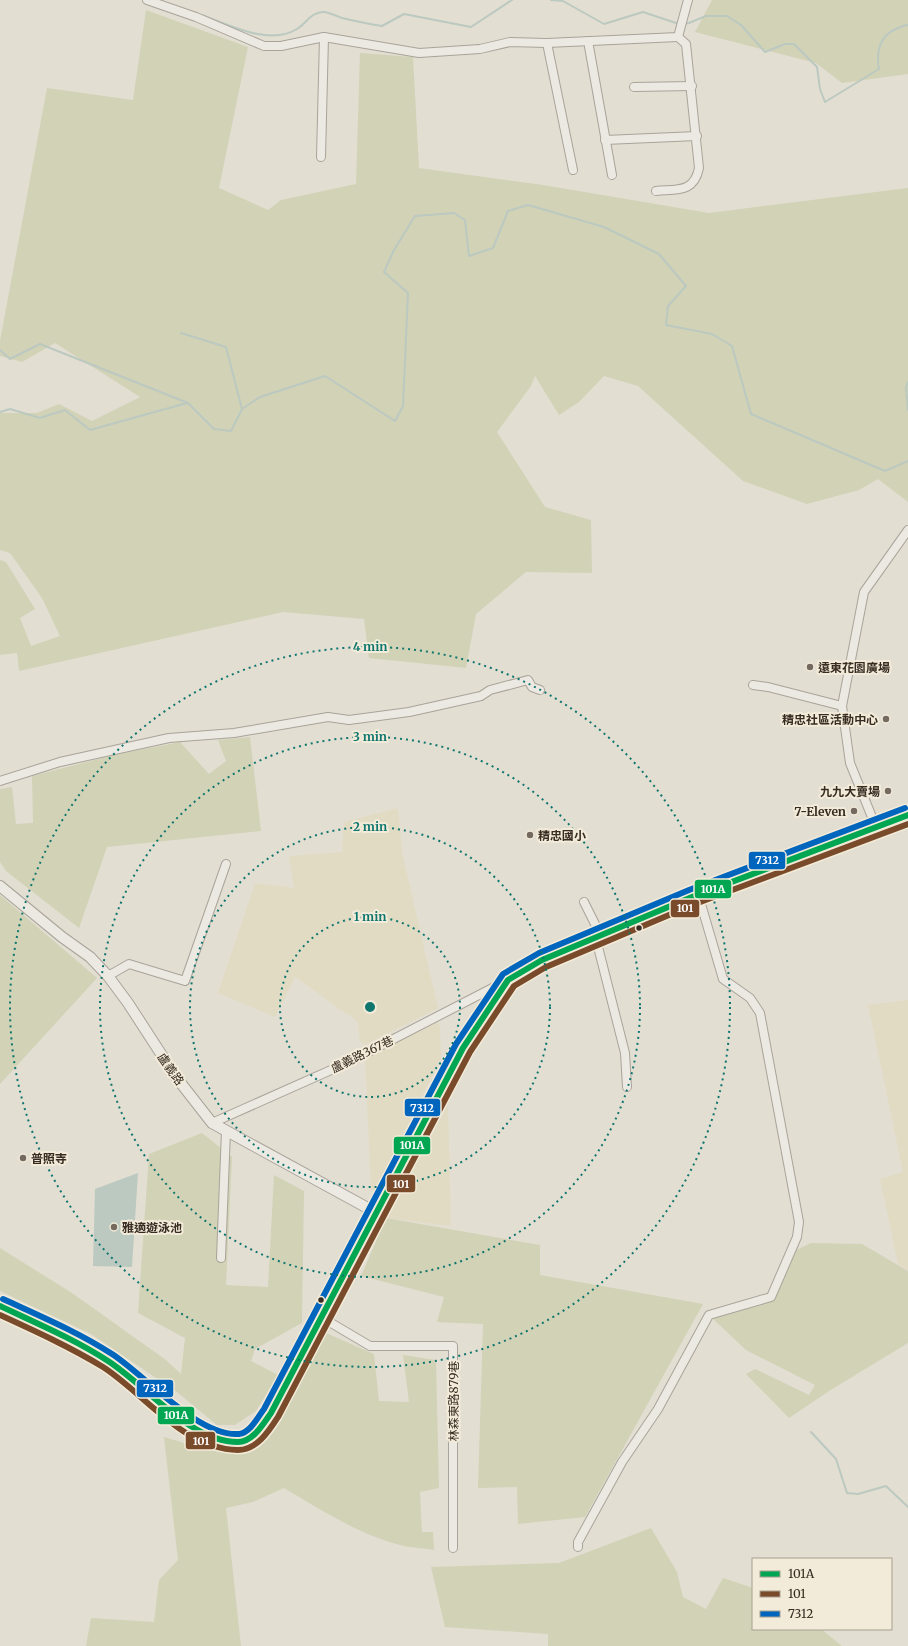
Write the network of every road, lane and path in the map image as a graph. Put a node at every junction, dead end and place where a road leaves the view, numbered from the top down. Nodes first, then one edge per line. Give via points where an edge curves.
1 (147, 0) edge
2 (688, 0) edge
3 (324, 37) junction
4 (678, 37) junction
5 (588, 41) junction
6 (547, 43) junction
7 (692, 86) junction
8 (634, 87) dead end
9 (697, 136) junction
10 (605, 140) junction
11 (321, 157) dead end
12 (572, 170) dead end
13 (612, 175) dead end
14 (656, 191) dead end
15 (908, 530) edge
16 (753, 685) dead end
17 (540, 690) dead end
18 (842, 706) junction
19 (0, 781) edge
20 (908, 815) edge
21 (876, 828) junction
22 (226, 864) dead end
23 (0, 886) edge
24 (698, 894) junction
25 (584, 902) dead end
26 (598, 938) junction
27 (108, 976) junction
28 (508, 980) junction
29 (626, 1087) dead end
30 (212, 1123) junction
31 (226, 1131) junction
32 (375, 1212) junction
33 (221, 1258) dead end
34 (0, 1306) edge
35 (321, 1317) junction
36 (578, 1547) dead end
37 (453, 1548) dead end

1 - 3 street via 196,16 264,46 281,46
2 - 4 street
3 - 6 street via 419,53 480,49 510,42
3 - 11 street
4 - 5 street
4 - 7 street via 686,44
5 - 6 street
5 - 10 street
6 - 12 street
7 - 8 street
7 - 9 street
9 - 10 street
9 - 14 street via 697,179 692,185 681,189
10 - 13 street
15 - 18 street via 864,592
16 - 18 street
17 - 19 street via 532,687 528,680 490,690 481,696 409,712 349,720 328,717 234,733 169,738 60,762
18 - 21 street via 850,763
20 - 21 main road
21 - 24 main road
22 - 27 street via 185,981 129,964
23 - 27 street, 盧義路 via 90,957
24 - 26 main road
24 - 36 street via 724,979 750,998 760,1013 800,1222 797,1237 771,1297 710,1315 658,1409 622,1462 578,1542
25 - 26 street
26 - 28 main road via 542,960
26 - 29 street via 625,1053
27 - 30 street, 盧義路 via 176,1077
28 - 30 street, 盧義路367巷 via 349,1062
28 - 32 main road via 463,1048
30 - 31 street, 盧義路
31 - 32 street, 盧義路
31 - 33 street
32 - 35 main road
34 - 35 main road via 109,1362 206,1436 239,1442 256,1434 271,1413
35 - 37 street, 林森東路879巷 via 370,1346 453,1346

